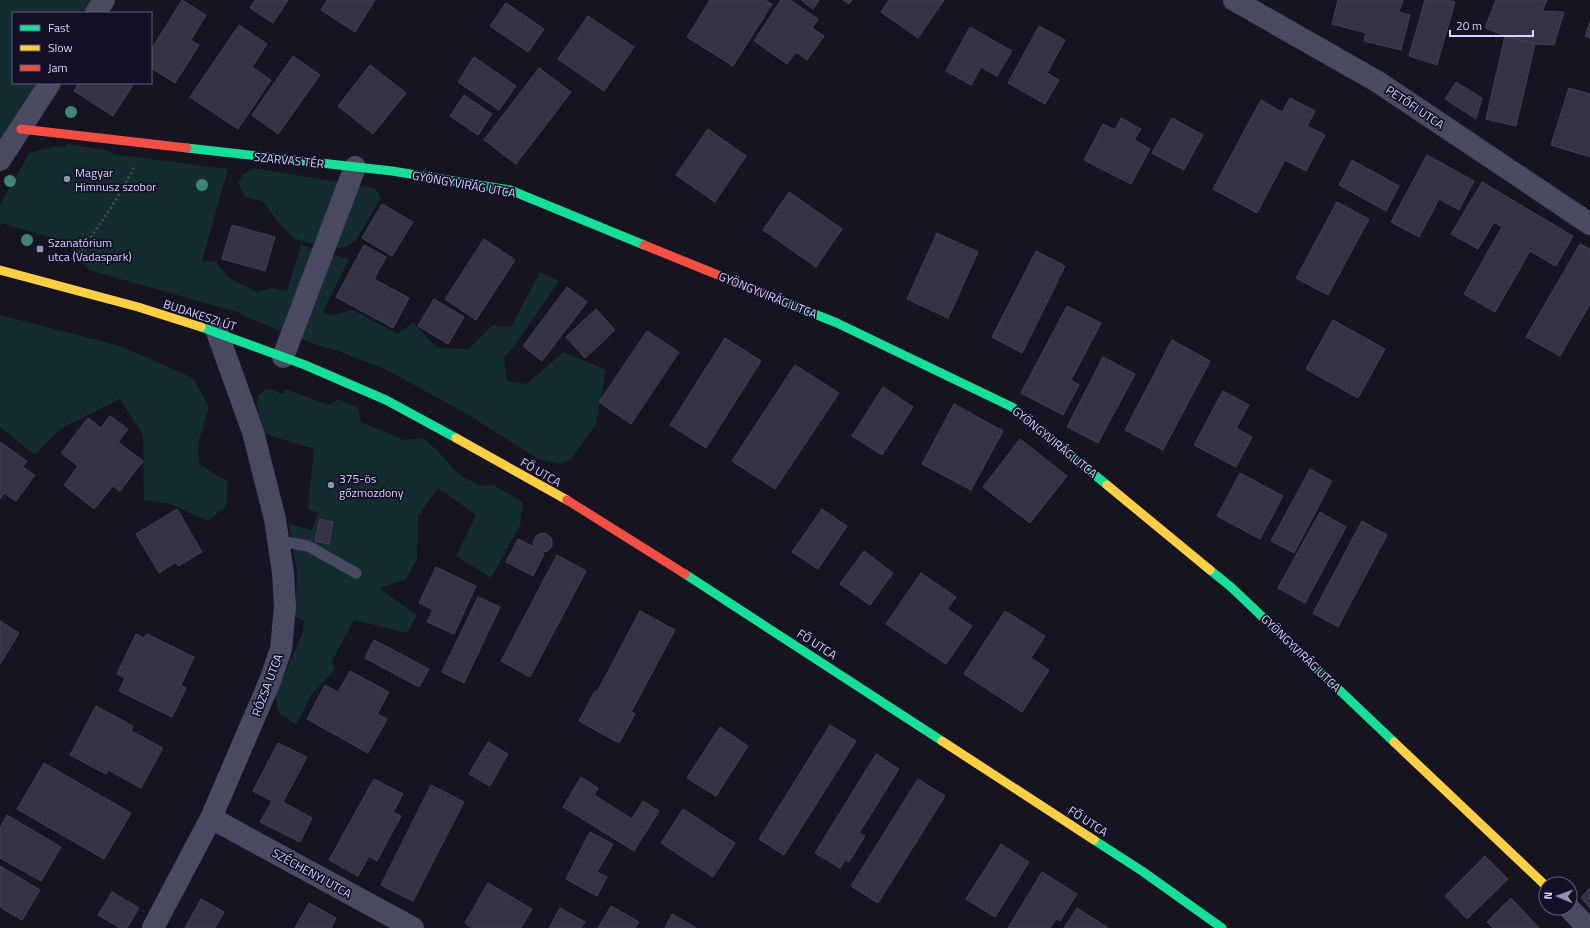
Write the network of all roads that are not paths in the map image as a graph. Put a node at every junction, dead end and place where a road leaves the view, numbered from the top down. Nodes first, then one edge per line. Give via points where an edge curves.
1 (104, 0) edge
2 (1234, 0) edge
3 (97, 12) edge
4 (49, 84) edge
5 (21, 129) junction
6 (0, 160) edge
7 (355, 167) junction
8 (1590, 224) edge
9 (0, 270) edge
10 (217, 332) junction
11 (283, 357) junction
12 (386, 400) joint
13 (279, 541) junction
14 (356, 572) dead end
15 (211, 818) junction
16 (1538, 878) edge
17 (1577, 916) edge
18 (153, 928) edge
19 (414, 928) edge
20 (1222, 928) edge
21 (1588, 928) edge

1 - 3 street
2 - 8 street, PETŐFI UTCA via 1378,82
4 - 5 street
5 - 6 street
5 - 7 street, SZARVAS TÉR
7 - 11 street
7 - 16 street, GYÖNGYVIRÁG UTCA via 510,190 837,323 1012,407 1231,587
9 - 10 street, BUDAKESZI ÚT via 138,307
10 - 11 street, BUDAKESZI ÚT
10 - 13 street, RÓZSA UTCA via 253,432
11 - 12 street, BUDAKESZI ÚT
12 - 20 street, FŐ UTCA via 550,490 707,588 1142,871
13 - 14 lane via 308,546
13 - 15 street, RÓZSA UTCA via 285,607 280,649 270,681
15 - 18 street, RÓZSA UTCA
15 - 19 street, SZÉCHENYI UTCA
17 - 21 street

